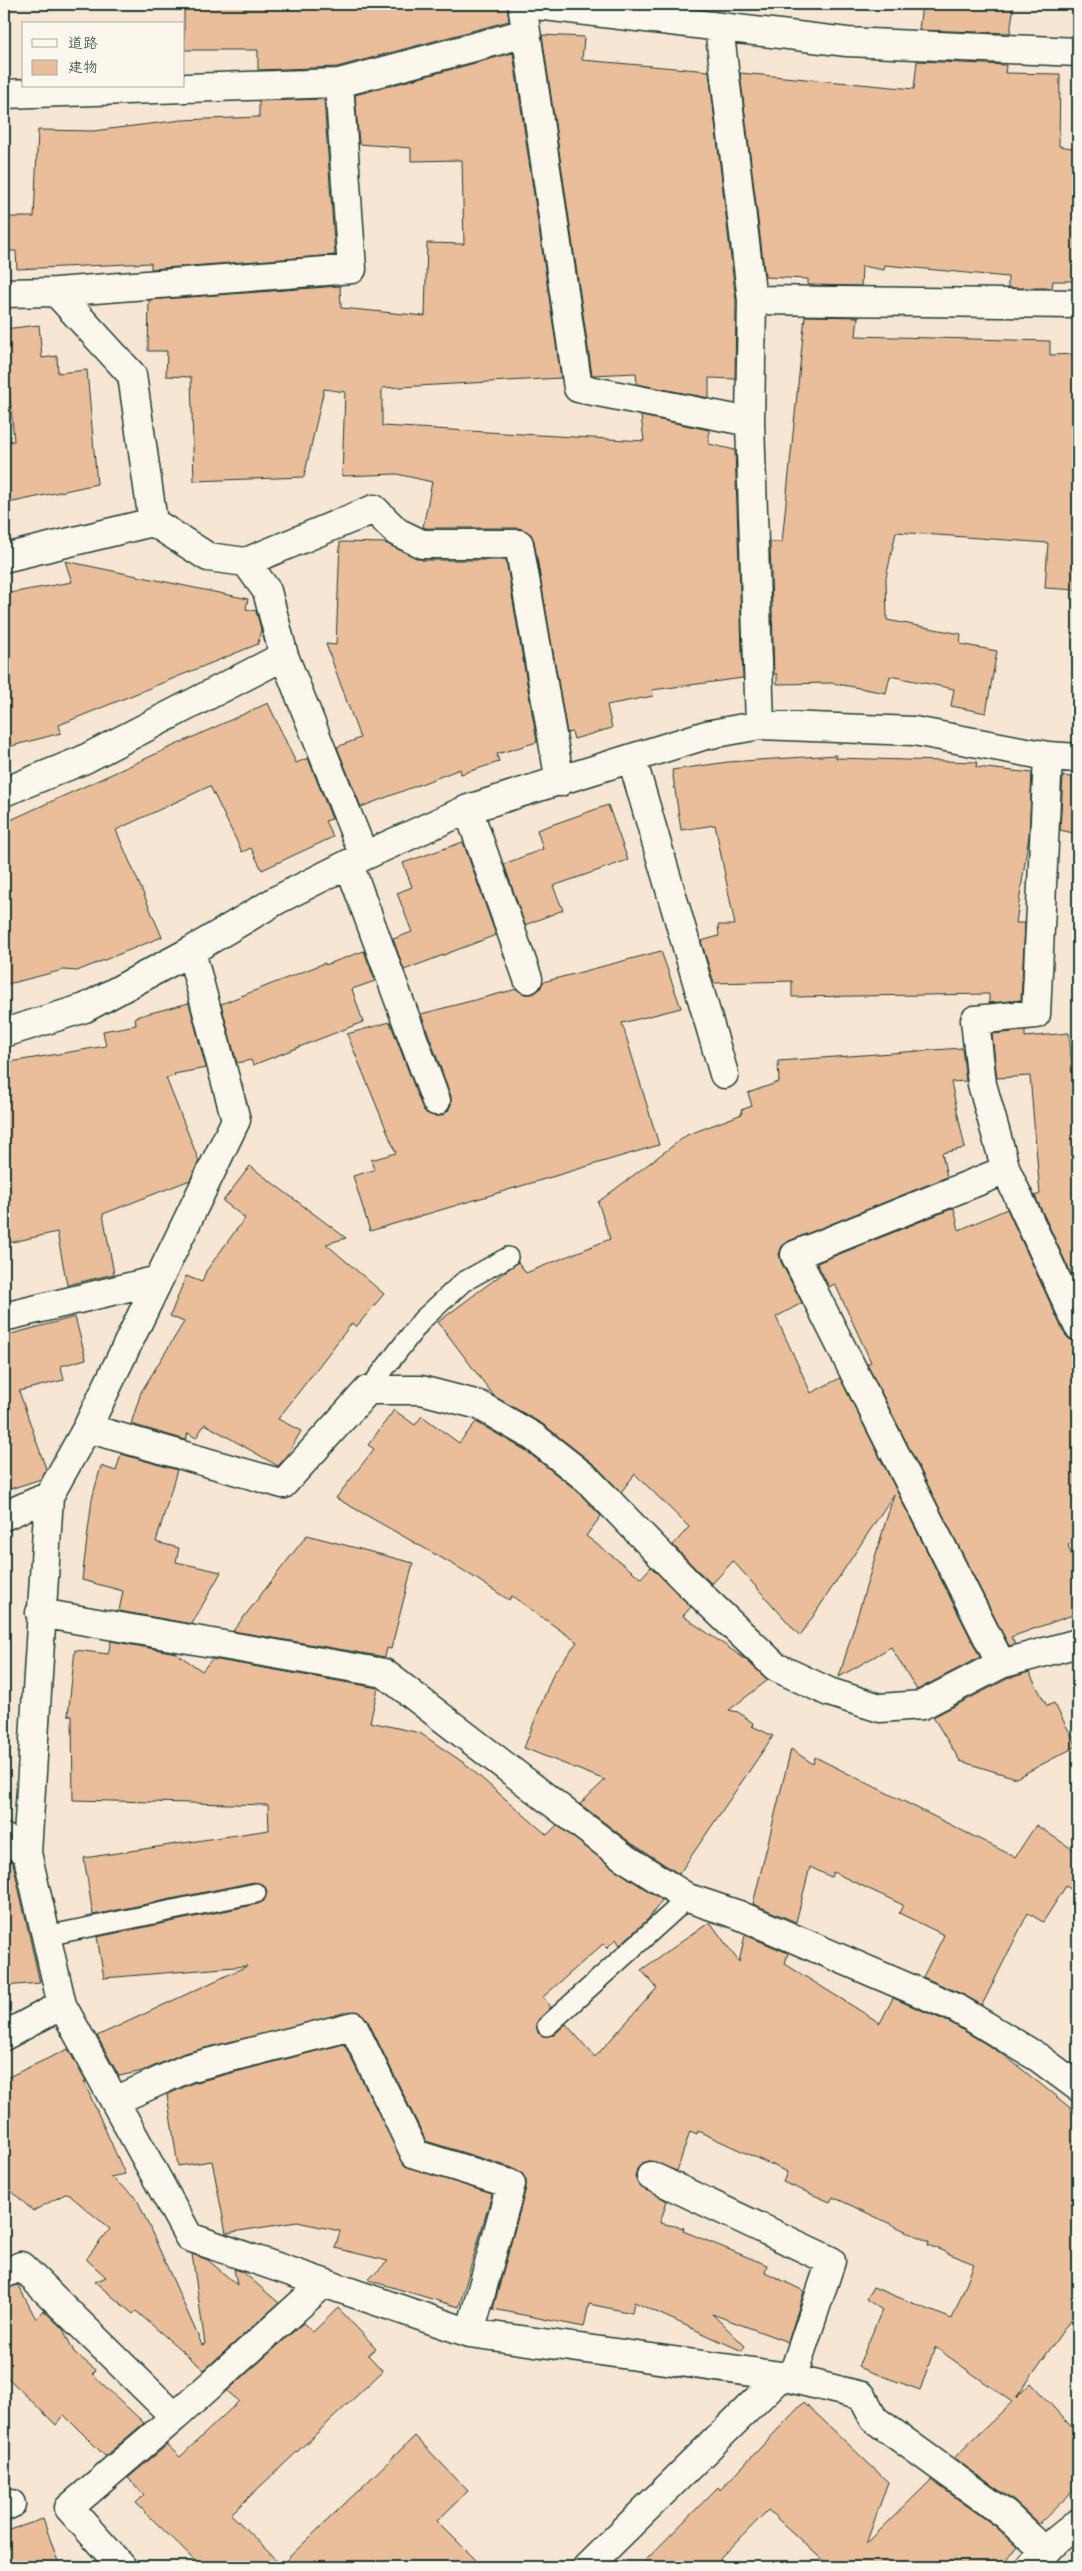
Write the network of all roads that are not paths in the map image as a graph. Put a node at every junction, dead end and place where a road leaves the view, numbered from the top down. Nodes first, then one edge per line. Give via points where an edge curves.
1 (522, 4) edge
2 (528, 4) edge
3 (719, 27) junction
4 (526, 32) junction
5 (1078, 52) edge
6 (339, 83) junction
7 (4, 94) edge
8 (56, 292) junction
9 (4, 293) edge
10 (752, 300) junction
11 (1078, 304) edge
12 (750, 422) junction
13 (153, 522) junction
14 (4, 558) edge
15 (246, 562) junction
16 (284, 656) junction
17 (760, 725) junction
18 (1048, 756) junction
19 (1078, 758) edge
20 (632, 759) junction
21 (560, 782) junction
22 (4, 792) edge
23 (468, 809) junction
24 (356, 860) junction
25 (191, 951) junction
26 (528, 979) dead end
27 (4, 1033) edge
28 (724, 1074) dead end
29 (436, 1101) dead end
30 (1006, 1170) junction
31 (508, 1257) dead end
32 (158, 1280) junction
33 (4, 1317) edge
34 (1078, 1326) edge
35 (368, 1390) junction
36 (87, 1428) junction
37 (49, 1496) junction
38 (4, 1516) edge
39 (40, 1613) junction
40 (1078, 1643) edge
41 (1002, 1664) junction
42 (4, 1838) edge
43 (27, 1853) junction
44 (256, 1893) dead end
45 (688, 1898) junction
46 (46, 1936) junction
47 (62, 2005) junction
48 (547, 2026) dead end
49 (4, 2036) edge
50 (1078, 2088) edge
51 (115, 2101) junction
52 (651, 2176) dead end
53 (4, 2274) edge
54 (324, 2284) junction
55 (470, 2332) junction
56 (787, 2377) junction
57 (175, 2417) junction
58 (1078, 2523) edge
59 (1039, 2560) edge
60 (122, 2567) edge
61 (587, 2567) edge

1 - 4 street
2 - 3 street
3 - 5 street via 847,42
3 - 10 street
4 - 6 street
4 - 12 street via 578,388
6 - 7 street
6 - 8 street via 352,270
8 - 9 street
8 - 13 street via 132,375
10 - 11 street
10 - 12 street
12 - 17 street
13 - 14 street
13 - 15 street via 208,557
15 - 16 street via 267,592
15 - 21 street via 374,509 396,532 422,544 519,544
16 - 22 street via 83,760
16 - 24 street
17 - 18 street via 914,731
17 - 20 street via 706,735
18 - 19 street
18 - 30 street via 1036,1014 975,1020 982,1084
20 - 21 street
20 - 28 street
21 - 23 street
23 - 24 street
23 - 26 street
24 - 25 street via 277,900
24 - 29 street
25 - 27 street via 85,1008
25 - 32 street via 236,1120
30 - 34 street
30 - 41 street via 795,1255
31 - 35 lane via 463,1282 422,1320
32 - 33 street
32 - 36 street
35 - 36 street via 283,1484
35 - 41 street via 421,1390 479,1405 534,1437 586,1478 686,1581 776,1667 829,1692 880,1708 922,1704
36 - 37 street
37 - 38 street
37 - 39 street
39 - 43 street
39 - 45 street via 384,1673 622,1856
40 - 41 street
42 - 43 street
43 - 46 street
44 - 46 lane
45 - 48 lane
45 - 50 street via 739,1915 958,2009 1039,2058
46 - 47 street
47 - 49 street
47 - 51 street
51 - 54 street via 189,2237
51 - 55 street via 188,2068 353,2026 416,2154 511,2184
52 - 56 street via 831,2261
53 - 57 street via 21,2266
54 - 55 street
54 - 57 street
55 - 56 street
56 - 59 street via 862,2396 874,2419 1006,2514
56 - 61 street
57 - 60 street via 69,2508
58 - 59 street

